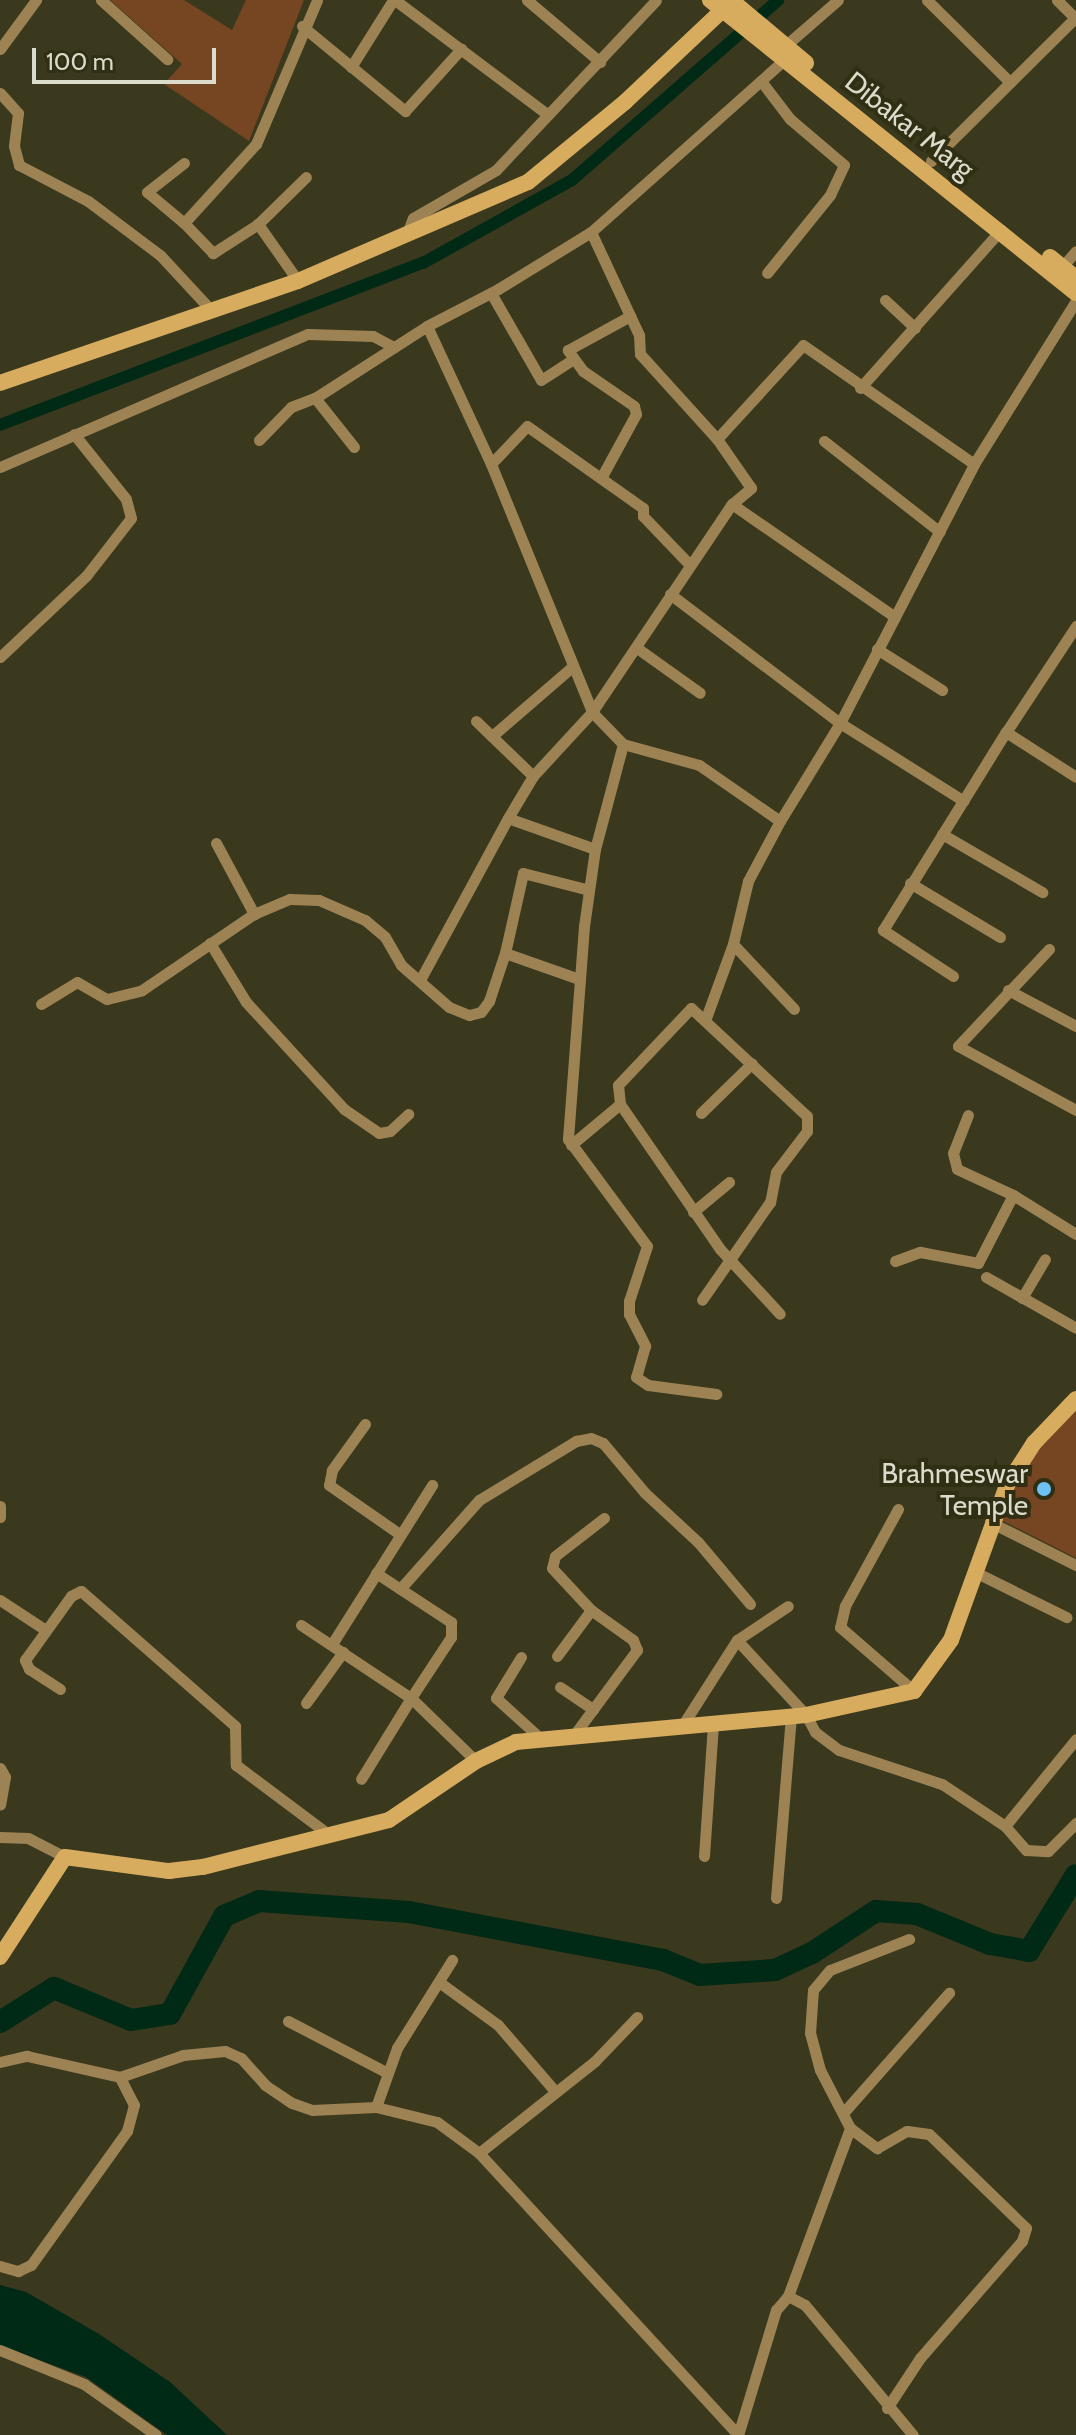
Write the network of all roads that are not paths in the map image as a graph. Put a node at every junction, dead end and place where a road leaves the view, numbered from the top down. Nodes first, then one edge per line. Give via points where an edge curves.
1 (36, 0) edge
2 (101, 0) edge
3 (317, 0) edge
4 (394, 0) edge
5 (527, 0) edge
6 (656, 0) edge
7 (838, 0) edge
8 (927, 0) edge
9 (1057, 0) edge
10 (728, 7) edge
11 (1076, 17) edge
12 (302, 26) junction
13 (0, 49) edge
14 (461, 49) junction
15 (785, 53) junction
16 (167, 59) dead end
17 (600, 62) junction
18 (351, 67) junction
19 (761, 81) junction
20 (1010, 82) junction
21 (0, 93) edge
22 (548, 115) junction
23 (931, 161) junction
24 (184, 163) dead end
25 (306, 177) dead end
26 (184, 223) junction
27 (258, 224) junction
28 (1001, 230) junction
29 (591, 232) junction
30 (406, 236) junction
31 (1076, 251) edge
32 (767, 273) dead end
33 (298, 281) junction
34 (1072, 283) edge
35 (491, 293) junction
36 (885, 300) dead end
37 (210, 309) junction
38 (630, 316) junction
39 (427, 326) junction
40 (915, 328) junction
41 (394, 347) junction
42 (573, 359) junction
43 (0, 383) edge
44 (860, 388) junction
45 (315, 398) junction
46 (74, 434) junction
47 (717, 439) junction
48 (259, 440) dead end
49 (824, 441) dead end
50 (354, 447) dead end
51 (491, 464) junction
52 (974, 464) junction
53 (0, 467) edge
54 (601, 478) junction
55 (732, 504) junction
56 (940, 532) junction
57 (689, 564) junction
58 (670, 594) junction
59 (895, 617) junction
60 (1076, 626) edge
61 (637, 648) junction
62 (877, 649) junction
63 (0, 657) edge
64 (573, 666) junction
65 (942, 690) dead end
66 (700, 693) dead end
67 (592, 712) junction
68 (476, 721) dead end
69 (840, 723) junction
70 (1006, 732) junction
71 (492, 736) junction
72 (623, 744) junction
73 (533, 776) junction
74 (1076, 777) edge
75 (964, 801) junction
76 (508, 818) junction
77 (780, 821) junction
78 (942, 834) junction
79 (216, 843) dead end
80 (595, 849) junction
81 (910, 883) junction
82 (589, 890) junction
83 (1042, 892) dead end
84 (254, 914) junction
85 (1000, 937) dead end
86 (210, 943) junction
87 (733, 944) junction
88 (1049, 949) dead end
89 (505, 953) junction
90 (953, 976) dead end
91 (579, 979) junction
92 (420, 980) junction
93 (1008, 990) junction
94 (41, 1004) dead end
95 (794, 1009) dead end
96 (706, 1018) junction
97 (1076, 1026) edge
98 (752, 1063) junction
99 (620, 1104) junction
100 (1076, 1110) edge
101 (701, 1113) dead end
102 (408, 1114) dead end
103 (968, 1115) dead end
104 (571, 1145) junction
105 (729, 1182) dead end
106 (1013, 1195) junction
107 (693, 1212) junction
108 (1076, 1234) edge
109 (1045, 1259) dead end
110 (730, 1261) junction
111 (895, 1261) dead end
112 (986, 1277) dead end
113 (1022, 1298) junction
114 (702, 1300) dead end
115 (780, 1314) dead end
116 (1076, 1328) edge
117 (716, 1394) dead end
118 (1076, 1399) edge
119 (365, 1424) dead end
120 (432, 1485) dead end
121 (0, 1506) edge
122 (898, 1509) dead end
123 (0, 1517) edge
124 (604, 1518) dead end
125 (990, 1522) junction
126 (398, 1533) junction
127 (1076, 1565) edge
128 (975, 1572) junction
129 (376, 1573) junction
130 (400, 1589) junction
131 (0, 1600) edge
132 (750, 1604) dead end
133 (788, 1606) dead end
134 (591, 1610) junction
135 (1066, 1617) dead end
136 (301, 1625) dead end
137 (44, 1629) junction
138 (737, 1640) junction
139 (332, 1644) junction
140 (343, 1652) junction
141 (557, 1656) dead end
142 (521, 1657) dead end
143 (560, 1687) dead end
144 (60, 1689) dead end
145 (914, 1691) junction
146 (411, 1698) junction
147 (306, 1703) dead end
148 (593, 1709) junction
149 (798, 1716) junction
150 (713, 1723) junction
151 (682, 1726) junction
152 (574, 1735) junction
153 (539, 1737) junction
154 (1076, 1739) edge
155 (476, 1761) junction
156 (0, 1768) edge
157 (361, 1779) dead end
158 (0, 1805) edge
159 (1076, 1823) edge
160 (1005, 1826) junction
161 (331, 1836) junction
162 (0, 1837) edge
163 (704, 1856) dead end
164 (65, 1857) junction
165 (776, 1898) dead end
166 (909, 1939) dead end
167 (0, 1957) edge
168 (452, 1960) dead end
169 (439, 1982) junction
170 (949, 1993) dead end
171 (637, 2017) dead end
172 (288, 2021) dead end
173 (0, 2062) edge
174 (386, 2072) junction
175 (120, 2077) junction
176 (553, 2089) junction
177 (376, 2107) junction
178 (844, 2112) junction
179 (850, 2128) junction
180 (479, 2153) junction
181 (0, 2266) edge
182 (788, 2296) junction
183 (0, 2350) edge
184 (887, 2408) junction
185 (156, 2435) edge
186 (913, 2435) edge

1 - 13 street
2 - 16 street
3 - 12 street
4 - 14 street
4 - 18 street
5 - 17 street
6 - 17 street
7 - 15 street
8 - 20 street
9 - 11 street
10 - 15 street, Dibakar Marg
10 - 30 street via 528,182
11 - 20 street
12 - 18 street
12 - 26 street via 256,144
14 - 18 street via 405,111
14 - 22 street
15 - 19 street
15 - 23 street, Dibakar Marg
15 - 28 street, Dibakar Marg
17 - 22 street
19 - 29 street
19 - 32 street via 790,119 844,165 830,195
20 - 23 street
21 - 37 street via 18,113 14,146 19,165 88,201 160,255
22 - 30 street via 496,170 410,221
23 - 34 street, Dibakar Marg
24 - 26 street via 147,192
25 - 27 street
26 - 27 street via 213,253
27 - 33 street
28 - 34 street, Dibakar Marg
28 - 40 street
29 - 35 street
29 - 38 street
30 - 33 street
31 - 34 street
33 - 37 street
34 - 52 street
35 - 39 street
35 - 42 street via 541,380
36 - 40 street
37 - 43 street
38 - 42 street via 568,350
38 - 47 street via 640,354
39 - 41 street
39 - 51 street
40 - 44 street
41 - 45 street
41 - 46 street via 373,336 308,334
42 - 54 street via 634,406 636,414
44 - 47 street via 803,345
44 - 52 street
45 - 48 street via 291,407
45 - 50 street
46 - 53 street
46 - 63 street via 126,499 131,518 86,576
47 - 55 street via 751,488
49 - 56 street
51 - 54 street via 527,426
51 - 64 street
52 - 56 street
54 - 57 street via 643,508 643,516
55 - 57 street
55 - 59 street
56 - 59 street
57 - 58 street
58 - 61 street
58 - 69 street
59 - 62 street
60 - 70 street
61 - 66 street
61 - 67 street
62 - 65 street
62 - 69 street
64 - 67 street
64 - 71 street
67 - 72 street
67 - 73 street
68 - 71 street
69 - 75 street
69 - 77 street
70 - 74 street
70 - 75 street
71 - 73 street
72 - 77 street via 699,765
72 - 80 street
73 - 76 street
75 - 78 street
76 - 80 street
76 - 92 street
77 - 87 street via 748,881
78 - 81 street
78 - 83 street
79 - 84 street
80 - 82 street
81 - 85 street
81 - 90 street via 883,930
82 - 89 street via 523,873
82 - 91 street
84 - 86 street
84 - 92 street via 290,899 319,900 377,929 401,965
86 - 94 street via 128,995 107,999 77,982
86 - 102 street via 246,1002 344,1109 379,1133 390,1131
87 - 95 street
87 - 96 street
88 - 93 street
89 - 91 street
89 - 92 street via 481,1012 459,1012
91 - 104 street via 567,1132
93 - 97 street
93 - 100 street via 958,1046
96 - 98 street
96 - 99 street via 688,1010 618,1085
98 - 101 street
98 - 110 street via 809,1124 780,1163 770,1202
99 - 104 street
99 - 107 street
103 - 106 street via 953,1162 966,1175
104 - 117 street via 647,1246 629,1301 629,1314 645,1346 636,1377 648,1385
105 - 107 street
106 - 108 street
106 - 111 street via 978,1263 920,1252
107 - 110 street
109 - 113 street
110 - 114 street
110 - 115 street
112 - 113 street
113 - 116 street
118 - 125 street via 1034,1443
119 - 126 street via 332,1470 329,1485
120 - 126 street
121 - 123 street
122 - 145 street via 845,1606 840,1627
124 - 134 street via 551,1562
125 - 127 street
125 - 128 street
126 - 129 street
128 - 135 street
128 - 145 street via 951,1640
129 - 130 street
129 - 139 street
130 - 132 street via 479,1500 576,1441 591,1438 603,1443 645,1493 698,1542
130 - 146 street via 453,1629
131 - 137 street
133 - 138 street
134 - 141 street
134 - 148 street via 633,1640 637,1650
136 - 139 street
137 - 144 street via 26,1665
137 - 161 street via 71,1596 88,1594 235,1726 236,1765
138 - 149 street
138 - 151 street
139 - 140 street
140 - 146 street
140 - 147 street
142 - 153 street via 496,1698
143 - 148 street
145 - 149 street
146 - 155 street
146 - 157 street
148 - 152 street
149 - 150 street
149 - 160 street via 839,1750 942,1784
149 - 165 street
150 - 151 street
150 - 163 street
151 - 152 street
152 - 153 street
153 - 155 street
154 - 160 street
155 - 161 street via 389,1820
156 - 158 street via 5,1777
159 - 160 street via 1048,1851 1036,1853 1026,1850
161 - 164 street via 169,1871
162 - 164 street via 28,1838
164 - 167 street
166 - 178 street via 830,1970 813,1990 810,2033 820,2070
168 - 169 street
169 - 174 street
169 - 176 street via 498,2025
170 - 178 street
171 - 176 street via 595,2061
172 - 174 street
173 - 175 street via 27,2056
174 - 177 street
175 - 177 street via 183,2055 225,2051 241,2058 265,2085 292,2103 312,2110
175 - 181 street via 134,2105 127,2131 31,2265 18,2271
176 - 180 street
177 - 180 street via 437,2122
178 - 179 street
179 - 182 street
179 - 184 street via 877,2148 907,2131 929,2134 1026,2228 1022,2241 920,2358
180 - 182 street via 738,2435 776,2310
182 - 184 street via 805,2305
183 - 185 street via 84,2384
184 - 186 street

